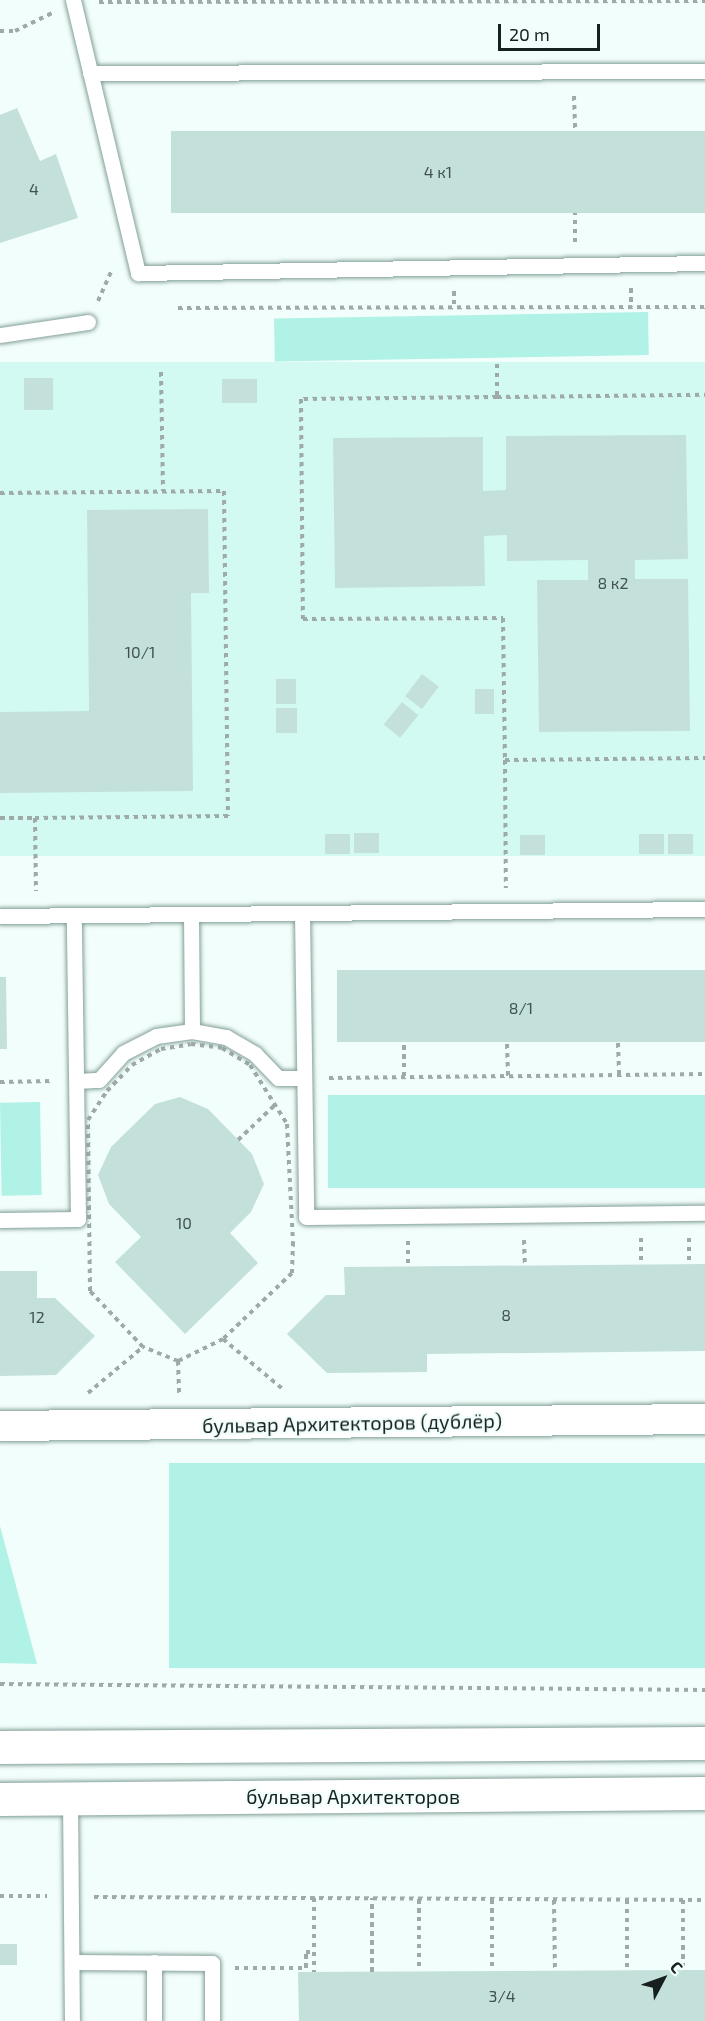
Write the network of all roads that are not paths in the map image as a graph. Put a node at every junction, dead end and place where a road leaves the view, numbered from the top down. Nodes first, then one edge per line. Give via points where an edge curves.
1 (73, 1) edge
2 (705, 71) edge
3 (90, 73) junction
4 (705, 263) edge
5 (88, 322) dead end
6 (0, 335) edge
7 (705, 909) edge
8 (302, 913) junction
9 (191, 914) junction
10 (75, 915) junction
11 (0, 916) edge
12 (192, 1031) junction
13 (304, 1078) junction
14 (77, 1081) junction
15 (705, 1213) edge
16 (0, 1220) edge
17 (705, 1419) edge
18 (0, 1426) edge
19 (705, 1743) edge
20 (0, 1747) edge
21 (705, 1793) edge
22 (70, 1798) junction
23 (0, 1799) edge
24 (72, 1962) junction
25 (154, 1962) junction
26 (72, 2021) edge
27 (154, 2021) edge
28 (212, 2021) edge

1 - 3 lane
2 - 3 lane
3 - 4 lane via 138,273
5 - 6 lane
7 - 8 lane
8 - 9 lane
8 - 13 lane
9 - 10 lane
9 - 12 lane
10 - 11 lane
10 - 14 lane
12 - 13 lane via 226,1037 255,1054 278,1078
12 - 14 lane via 156,1036 123,1053 99,1080
13 - 15 lane via 306,1217
14 - 16 lane via 78,1219
17 - 18 street, бульвар Архитекторов (дублёр)
19 - 20 main road
21 - 22 main road, бульвар Архитекторов
22 - 23 main road, бульвар Архитекторов
22 - 24 lane
24 - 25 lane
24 - 26 lane
25 - 27 lane
25 - 28 lane via 212,1963

